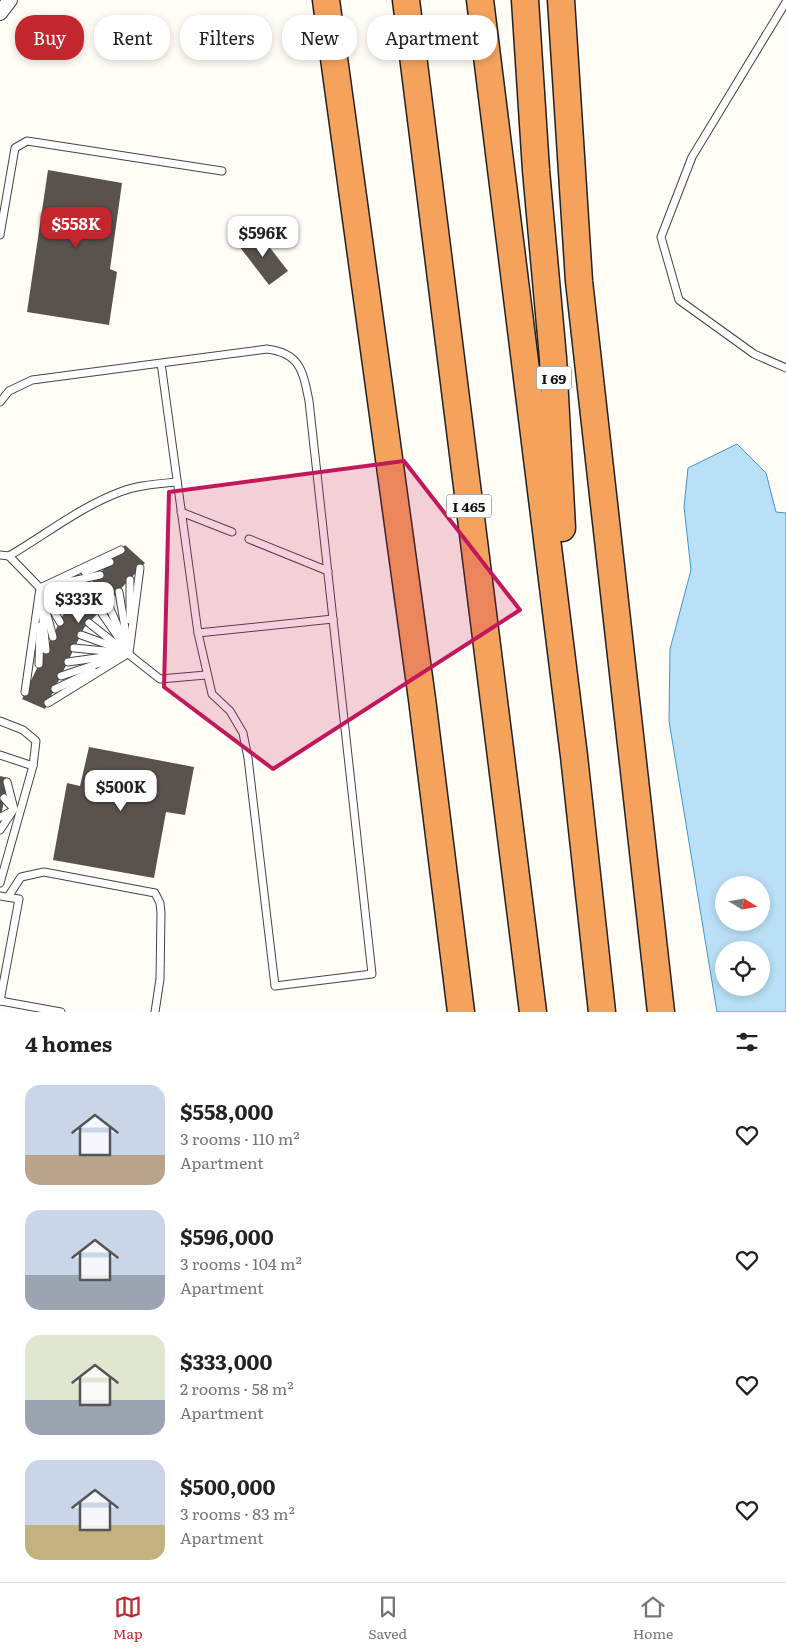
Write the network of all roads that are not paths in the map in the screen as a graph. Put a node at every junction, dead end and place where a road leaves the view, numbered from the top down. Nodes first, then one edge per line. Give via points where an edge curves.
1 (10, 0) edge
2 (326, 0) edge
3 (406, 0) edge
4 (480, 0) edge
5 (525, 0) edge
6 (561, 0) edge
7 (786, 2) edge
8 (0, 13) edge
9 (222, 172) dead end
10 (0, 235) edge
11 (161, 363) junction
12 (786, 368) edge
13 (0, 402) edge
14 (177, 482) junction
15 (181, 512) junction
16 (232, 532) dead end
17 (249, 539) dead end
18 (120, 550) dead end
19 (0, 555) edge
20 (9, 556) junction
21 (110, 562) dead end
22 (140, 568) dead end
23 (328, 571) junction
24 (100, 575) dead end
25 (130, 580) dead end
26 (90, 587) dead end
27 (40, 588) junction
28 (118, 592) dead end
29 (82, 596) dead end
30 (108, 604) dead end
31 (70, 609) dead end
32 (100, 612) dead end
33 (333, 619) junction
34 (60, 622) dead end
35 (89, 623) dead end
36 (198, 633) junction
37 (81, 635) dead end
38 (53, 637) dead end
39 (74, 648) dead end
40 (46, 650) dead end
41 (129, 653) junction
42 (68, 662) dead end
43 (39, 664) dead end
44 (206, 675) junction
45 (61, 676) dead end
46 (32, 679) dead end
47 (55, 689) dead end
48 (25, 692) dead end
49 (48, 703) dead end
50 (0, 721) edge
51 (0, 755) edge
52 (574, 756) junction
53 (33, 766) junction
54 (7, 782) dead end
55 (4, 798) dead end
56 (17, 810) junction
57 (1, 817) edge
58 (0, 830) edge
59 (0, 883) edge
60 (4, 896) edge
61 (0, 1001) edge
62 (61, 1012) edge
63 (155, 1012) edge
64 (461, 1012) edge
65 (533, 1012) edge
66 (602, 1012) edge
67 (661, 1012) edge

1 - 8 street
2 - 64 highway via 413,631
3 - 65 highway, I 465
4 - 52 highway
5 - 52 highway, I 69 via 536,179 553,358
6 - 67 highway via 579,281
7 - 12 lane via 692,157 661,237 678,300 754,354
9 - 10 lane via 26,141 15,148
11 - 13 lane via 32,380 8,392
11 - 14 lane
11 - 23 lane via 266,349 282,350 297,361 309,401
14 - 15 lane
14 - 20 lane via 120,492
15 - 16 lane
15 - 36 lane
17 - 23 lane
18 - 27 lane
19 - 20 lane
20 - 27 lane
21 - 27 lane
22 - 41 lane
23 - 33 lane
24 - 27 lane
25 - 41 lane
26 - 27 lane
27 - 29 lane
27 - 31 lane
27 - 34 lane
27 - 38 lane
27 - 40 lane
27 - 43 lane
27 - 46 lane
27 - 48 lane
28 - 41 lane
30 - 41 lane
32 - 41 lane
33 - 36 lane
33 - 44 lane via 372,974 276,986 243,733 230,711 212,694
35 - 41 lane
36 - 44 lane
37 - 41 lane
39 - 41 lane
41 - 42 lane
41 - 44 lane via 160,679
41 - 45 lane
41 - 47 lane
41 - 49 lane
50 - 53 lane via 23,730 36,741
51 - 53 lane
52 - 66 highway
53 - 56 lane
54 - 56 lane
55 - 56 lane
56 - 57 lane
56 - 58 lane
56 - 59 lane
60 - 61 lane via 19,899
60 - 63 lane via 21,877 44,872 155,893 161,913 160,979
61 - 62 lane

